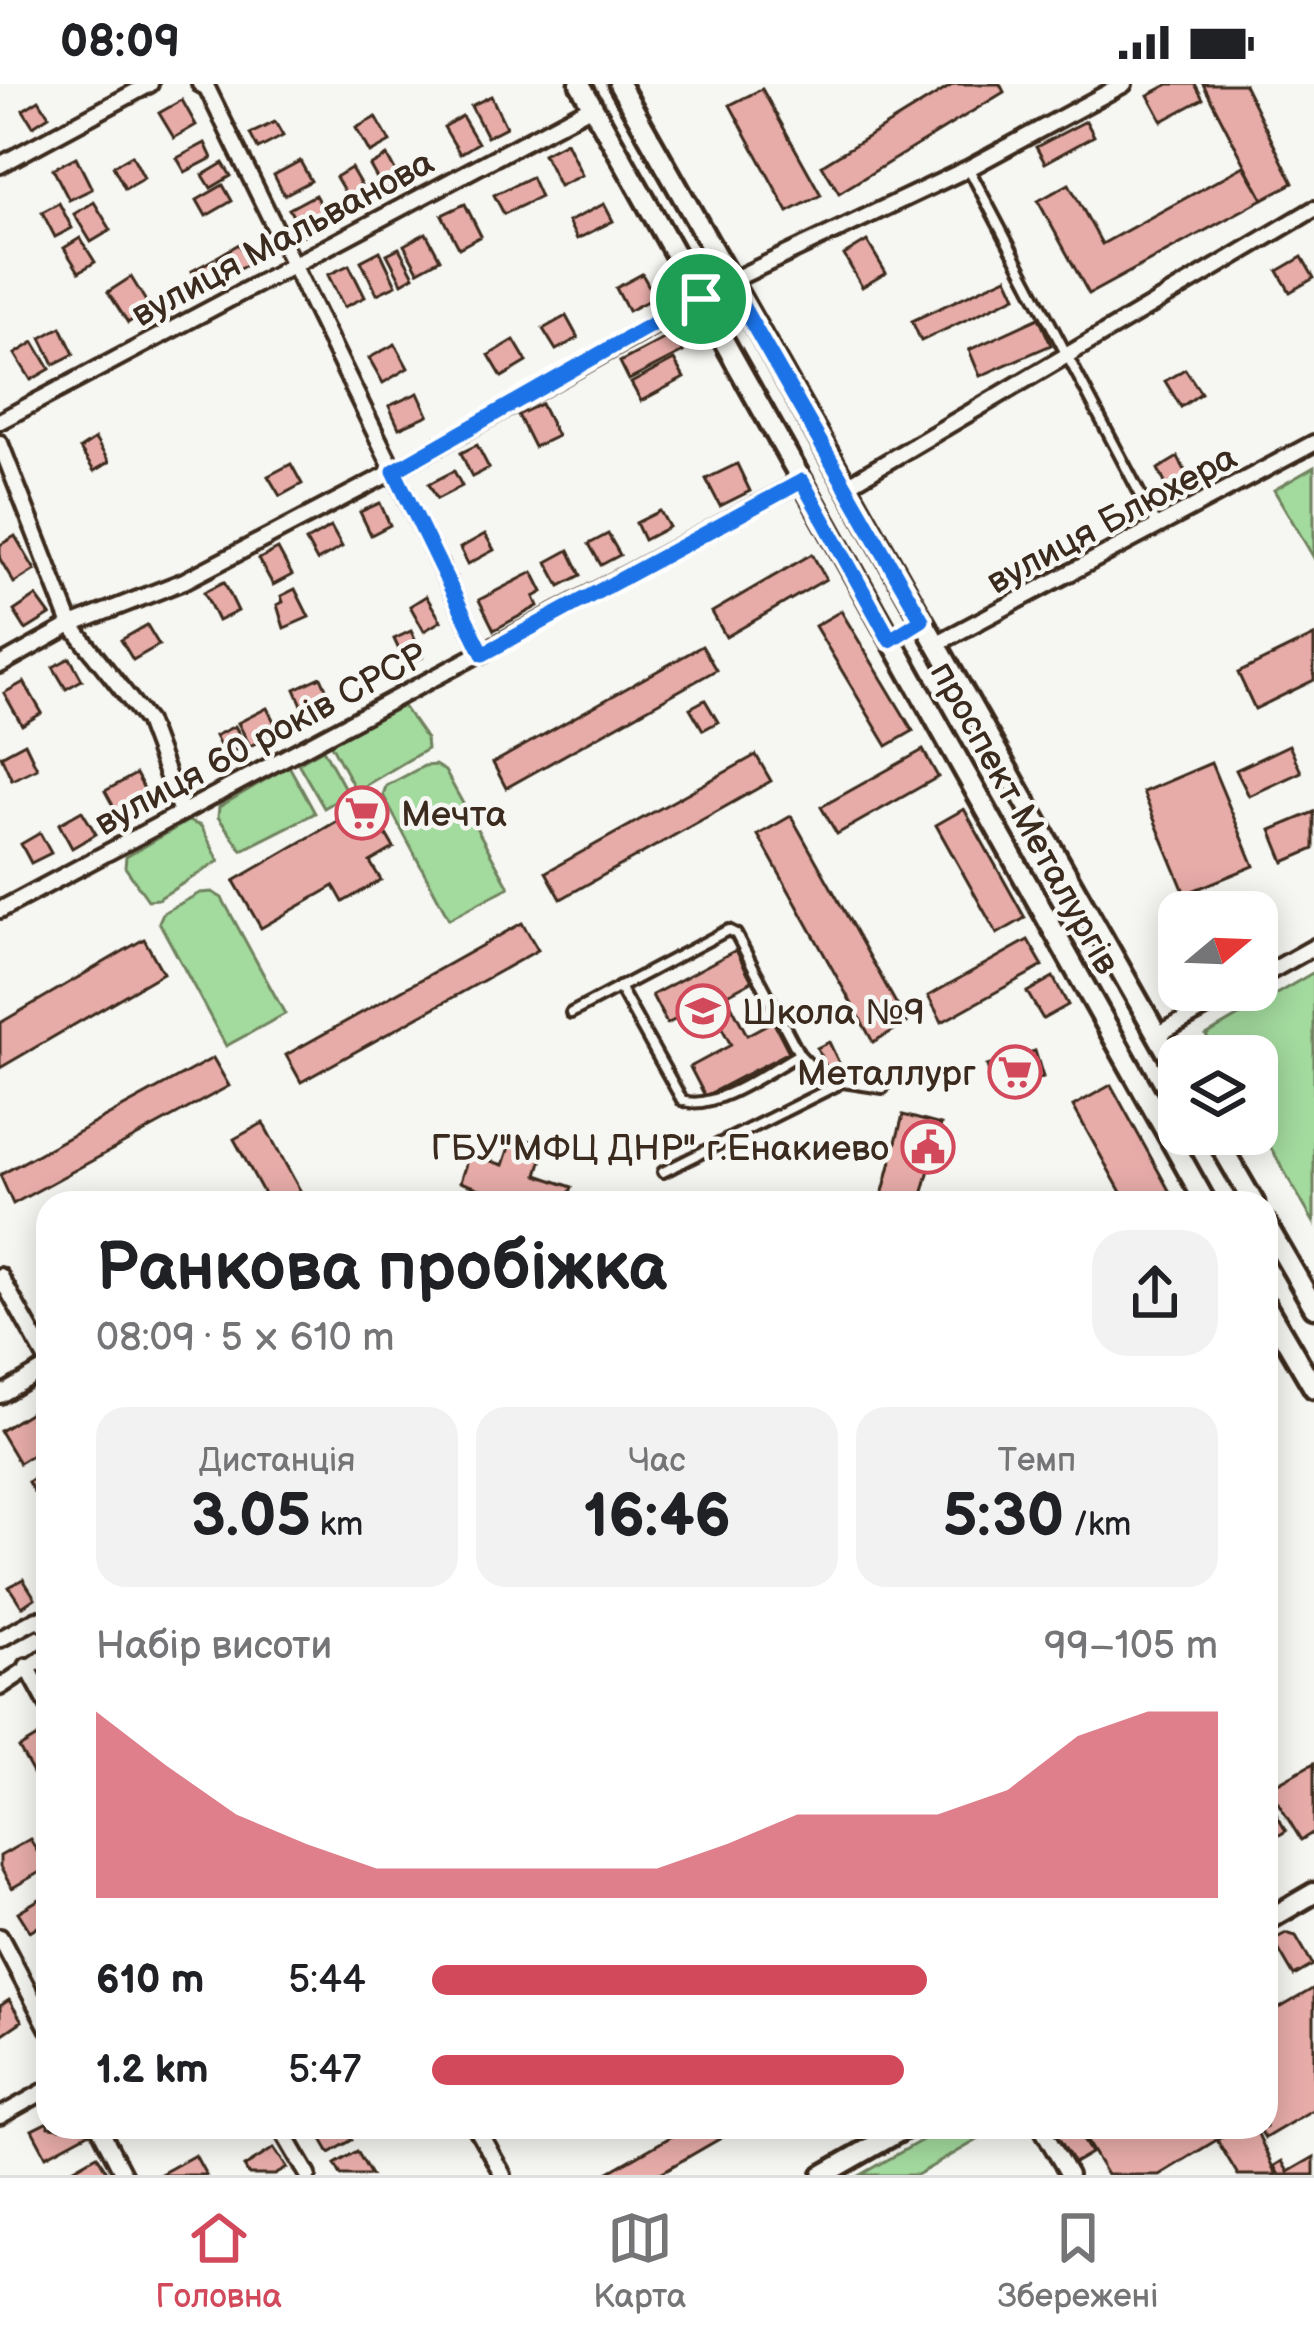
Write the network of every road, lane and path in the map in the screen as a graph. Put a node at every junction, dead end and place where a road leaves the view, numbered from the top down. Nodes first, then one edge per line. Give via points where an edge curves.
1 (150, 84) edge
2 (200, 84) edge
3 (580, 84) edge
4 (1124, 84) edge
5 (620, 87) edge
6 (592, 106) junction
7 (0, 165) edge
8 (969, 168) junction
9 (1314, 209) edge
10 (294, 265) junction
11 (728, 281) junction
12 (701, 299) junction
13 (0, 421) edge
14 (0, 443) edge
15 (1314, 443) edge
16 (834, 465) junction
17 (394, 471) junction
18 (802, 481) junction
19 (846, 486) junction
20 (1158, 528) junction
21 (922, 620) junction
22 (71, 625) junction
23 (890, 640) junction
24 (936, 644) junction
25 (483, 654) junction
26 (0, 665) edge
27 (181, 812) junction
28 (0, 910) edge
29 (1314, 947) edge
30 (1278, 967) edge
31 (619, 987) junction
32 (1200, 1011) edge
33 (571, 1012) dead end
34 (1157, 1035) junction
35 (799, 1054) junction
36 (1119, 1054) junction
37 (839, 1084) junction
38 (883, 1088) dead end
39 (1226, 1155) edge
40 (663, 1172) dead end
41 (1199, 1191) edge
42 (1247, 1191) edge
43 (1278, 1245) edge
44 (0, 1276) edge
45 (1314, 1307) edge
46 (1278, 1326) edge
47 (36, 1343) edge
48 (36, 1372) edge
49 (1314, 1388) edge
50 (0, 1395) edge
51 (36, 1620) edge
52 (0, 1639) edge
53 (36, 1662) edge
54 (28, 1667) junction
55 (36, 1683) edge
56 (0, 1687) edge
57 (1314, 1893) edge
58 (1278, 1914) edge
59 (0, 1937) edge
60 (36, 2005) edge
61 (36, 2096) edge
62 (0, 2116) edge
63 (105, 2139) edge
64 (287, 2139) edge
65 (483, 2139) edge
66 (886, 2139) edge
67 (1048, 2139) edge
68 (124, 2175) edge
69 (308, 2175) edge
70 (503, 2175) edge
71 (823, 2175) edge
72 (1069, 2175) edge

1 - 7 street
2 - 10 street
3 - 6 street, проспект Металургів
4 - 8 street
5 - 6 street
5 - 11 street, проспект Металургів
6 - 10 street, вулиця Мальванова
6 - 12 street, проспект Металургів
8 - 11 street
8 - 20 lane
9 - 19 street
10 - 13 street, вулиця Мальванова
10 - 17 street
11 - 12 street
11 - 16 street, проспект Металургів
12 - 17 street
12 - 18 street, проспект Металургів
14 - 22 street
15 - 20 street, вулиця Блюхера
16 - 18 street
16 - 19 street, проспект Металургів
17 - 22 street via 184,580
17 - 25 street
18 - 23 street, проспект Металургів
18 - 25 street, вулиця 60 років СРСР
19 - 21 street, проспект Металургів
20 - 24 street, вулиця Блюхера
21 - 23 street
21 - 24 street, проспект Металургів
22 - 26 street
22 - 27 street via 148,721
23 - 36 street, проспект Металургів
24 - 34 street, проспект Металургів
25 - 27 street, вулиця 60 років СРСР
27 - 28 street, вулиця 60 років СРСР
29 - 30 street
31 - 33 lane
31 - 35 lane via 689,1104 726,1094
31 - 35 lane via 732,931
32 - 34 street
34 - 36 street
35 - 37 lane
36 - 41 street, проспект Металургів
37 - 38 lane
37 - 40 lane
39 - 42 street
43 - 45 street
44 - 47 street
46 - 49 street
48 - 50 street
51 - 52 street
53 - 54 street
54 - 55 street
54 - 56 street
57 - 58 street
59 - 60 street
61 - 62 street
63 - 68 street
64 - 69 street
65 - 70 street
66 - 71 street
67 - 72 street

